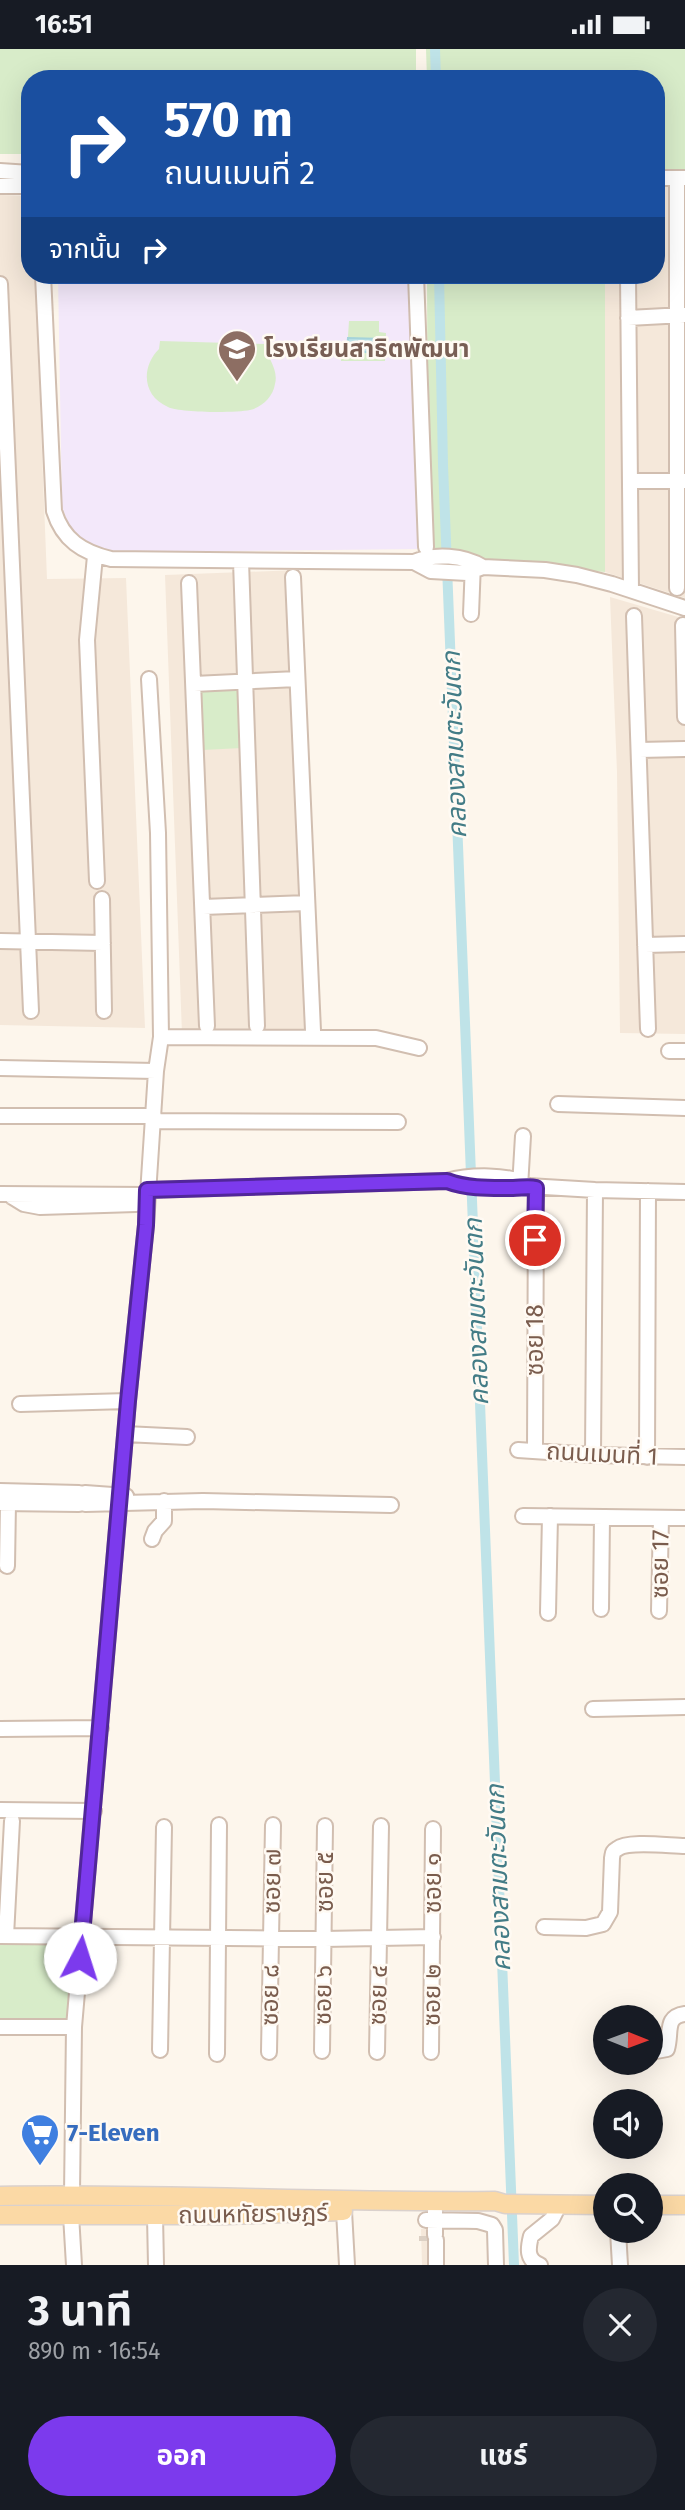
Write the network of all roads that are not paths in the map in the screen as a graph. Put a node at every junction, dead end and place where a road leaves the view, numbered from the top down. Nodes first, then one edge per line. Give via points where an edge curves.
1 (0, 171) edge
2 (21, 172) edge
3 (681, 178) edge
4 (0, 186) edge
5 (21, 187) edge
6 (43, 284) edge
7 (416, 284) edge
8 (628, 284) edge
9 (0, 286) edge
10 (680, 315) edge
11 (628, 318) junction
12 (680, 480) edge
13 (630, 481) junction
14 (95, 556) junction
15 (425, 559) junction
16 (241, 561) junction
17 (472, 566) junction
18 (293, 577) dead end
19 (189, 583) dead end
20 (677, 587) dead end
21 (631, 590) junction
22 (685, 608) edge
23 (7, 613) edge
24 (471, 614) dead end
25 (634, 616) dead end
26 (683, 625) edge
27 (149, 679) dead end
28 (297, 679) junction
29 (246, 681) junction
30 (194, 684) junction
31 (685, 717) edge
32 (685, 749) edge
33 (639, 750) junction
34 (97, 881) dead end
35 (102, 899) dead end
36 (307, 903) junction
37 (254, 906) junction
38 (203, 907) junction
39 (0, 941) edge
40 (30, 942) junction
41 (103, 943) junction
42 (685, 944) edge
43 (645, 945) junction
44 (32, 1011) dead end
45 (104, 1011) dead end
46 (207, 1026) dead end
47 (257, 1026) dead end
48 (648, 1030) dead end
49 (313, 1031) dead end
50 (161, 1037) junction
51 (419, 1048) dead end
52 (670, 1051) dead end
53 (685, 1051) edge
54 (0, 1068) edge
55 (156, 1071) junction
56 (558, 1104) dead end
57 (685, 1108) edge
58 (0, 1116) edge
59 (153, 1118) junction
60 (398, 1122) dead end
61 (523, 1136) dead end
62 (526, 1185) junction
63 (595, 1190) junction
64 (648, 1191) junction
65 (685, 1192) edge
66 (4, 1194) edge
67 (147, 1196) junction
68 (128, 1401) junction
69 (20, 1404) dead end
70 (125, 1434) junction
71 (187, 1437) dead end
72 (518, 1450) dead end
73 (535, 1451) junction
74 (593, 1455) junction
75 (647, 1457) junction
76 (685, 1457) edge
77 (3, 1499) edge
78 (120, 1499) junction
79 (164, 1501) junction
80 (391, 1505) dead end
81 (523, 1516) dead end
82 (550, 1516) junction
83 (603, 1517) junction
84 (661, 1518) junction
85 (685, 1518) edge
86 (152, 1539) dead end
87 (7, 1566) dead end
88 (601, 1609) dead end
89 (659, 1611) dead end
90 (548, 1613) dead end
91 (685, 1707) edge
92 (593, 1709) dead end
93 (101, 1728) junction
94 (0, 1729) edge
95 (0, 1810) edge
96 (94, 1811) junction
97 (12, 1821) dead end
98 (219, 1825) dead end
99 (272, 1825) dead end
100 (325, 1826) dead end
101 (382, 1826) dead end
102 (164, 1827) dead end
103 (433, 1829) dead end
104 (685, 1846) edge
105 (544, 1927) dead end
106 (83, 1935) junction
107 (3, 1936) edge
108 (162, 1936) junction
109 (218, 1937) junction
110 (433, 1937) junction
111 (271, 1938) junction
112 (324, 1939) junction
113 (380, 1939) junction
114 (685, 2014) edge
115 (0, 2027) edge
116 (74, 2027) junction
117 (160, 2050) dead end
118 (663, 2050) edge
119 (323, 2051) dead end
120 (269, 2052) dead end
121 (377, 2052) dead end
122 (431, 2052) dead end
123 (217, 2054) dead end
124 (72, 2194) junction
125 (0, 2196) edge
126 (550, 2204) junction
127 (468, 2205) junction
128 (593, 2205) edge
129 (663, 2205) edge
130 (685, 2205) edge
131 (344, 2211) junction
132 (430, 2214) junction
133 (0, 2215) edge
134 (71, 2215) junction
135 (156, 2216) junction
136 (431, 2238) junction
137 (619, 2243) edge
138 (536, 2264) edge
139 (74, 2265) edge
140 (156, 2265) edge
141 (347, 2265) edge
142 (428, 2265) edge
143 (436, 2265) edge
144 (496, 2265) edge
145 (620, 2265) edge

1 - 2 street
3 - 10 street
4 - 5 street
6 - 14 street via 54,511 69,540
7 - 15 street
8 - 11 street
9 - 23 street
10 - 11 street
10 - 12 street
11 - 13 street
12 - 13 street
12 - 20 street
13 - 21 street
14 - 16 street
14 - 34 street via 87,640
15 - 16 street
15 - 17 street
16 - 29 street
17 - 21 street via 545,570
17 - 24 street
18 - 28 street
19 - 30 street
21 - 22 street
23 - 40 street
25 - 33 street
26 - 31 street
27 - 50 street via 158,833
28 - 29 street
28 - 36 street
29 - 30 street
29 - 37 street
30 - 38 street
32 - 33 street
33 - 43 street
35 - 41 street
36 - 37 street
36 - 49 street
37 - 38 street
37 - 47 street
38 - 46 street
39 - 40 street
40 - 41 street
40 - 44 street
41 - 45 street
42 - 43 street
43 - 48 street
50 - 51 street via 376,1038
50 - 55 street
52 - 53 street
54 - 55 street
55 - 59 street
56 - 57 street
58 - 59 street
59 - 60 street
59 - 67 street
61 - 62 street, ซอย 18
62 - 63 street
62 - 67 street via 516,1178
62 - 73 street, ซอย 18
63 - 64 street
63 - 74 street
64 - 65 street
64 - 75 street
66 - 67 street via 40,1207
67 - 68 street
68 - 69 street
68 - 70 street
70 - 71 street
70 - 78 street
72 - 73 street, ถนนเมนที่ 1
73 - 74 street, ถนนเมนที่ 1
74 - 75 street, ถนนเมนที่ 1
75 - 76 street, ถนนเมนที่ 1
77 - 78 street
77 - 87 street
78 - 79 street
78 - 93 street
79 - 80 street
79 - 86 street via 164,1521
81 - 82 street
82 - 83 street
82 - 90 street
83 - 84 street
83 - 88 street
84 - 85 street
84 - 89 street, ซอย 17
91 - 92 street
93 - 94 street
93 - 96 street
95 - 96 street
96 - 106 street
97 - 107 street
98 - 109 street
99 - 111 street, ซอย ๗
100 - 112 street, ซอย ๕
101 - 113 street, ซอย ๔
102 - 108 street
103 - 110 street, ซอย ๑
104 - 105 street via 617,1848 612,1859 610,1912 603,1924
106 - 107 street
106 - 108 street
106 - 116 street
108 - 109 street
108 - 117 street
109 - 111 street
109 - 123 street
110 - 113 street
110 - 122 street, ซอย ๒
111 - 112 street
111 - 120 street, ซอย ๘
112 - 113 street
112 - 119 street, ซอย ๖
113 - 121 street, ซอย ๔
114 - 118 street via 671,2020 667,2049
115 - 116 street
116 - 124 street
124 - 125 main road, ถนนหทัยราษฎร์
124 - 127 main road, ถนนหทัยราษฎร์
126 - 127 main road, ถนนหทัยราษฎร์
126 - 128 main road, ถนนหทัยราษฎร์
126 - 138 street via 552,2219 531,2236 528,2253
127 - 132 main road, ถนนหทัยราษฎร์
129 - 130 main road
131 - 132 main road, ถนนหทัยราษฎร์
131 - 135 main road, ถนนหทัยราษฎร์
131 - 141 street
132 - 136 street
132 - 144 street via 492,2225
133 - 134 main road, ถนนหทัยราษฎร์
134 - 135 main road, ถนนหทัยราษฎร์
134 - 139 street
135 - 140 street
136 - 142 street
136 - 143 street
137 - 145 street

